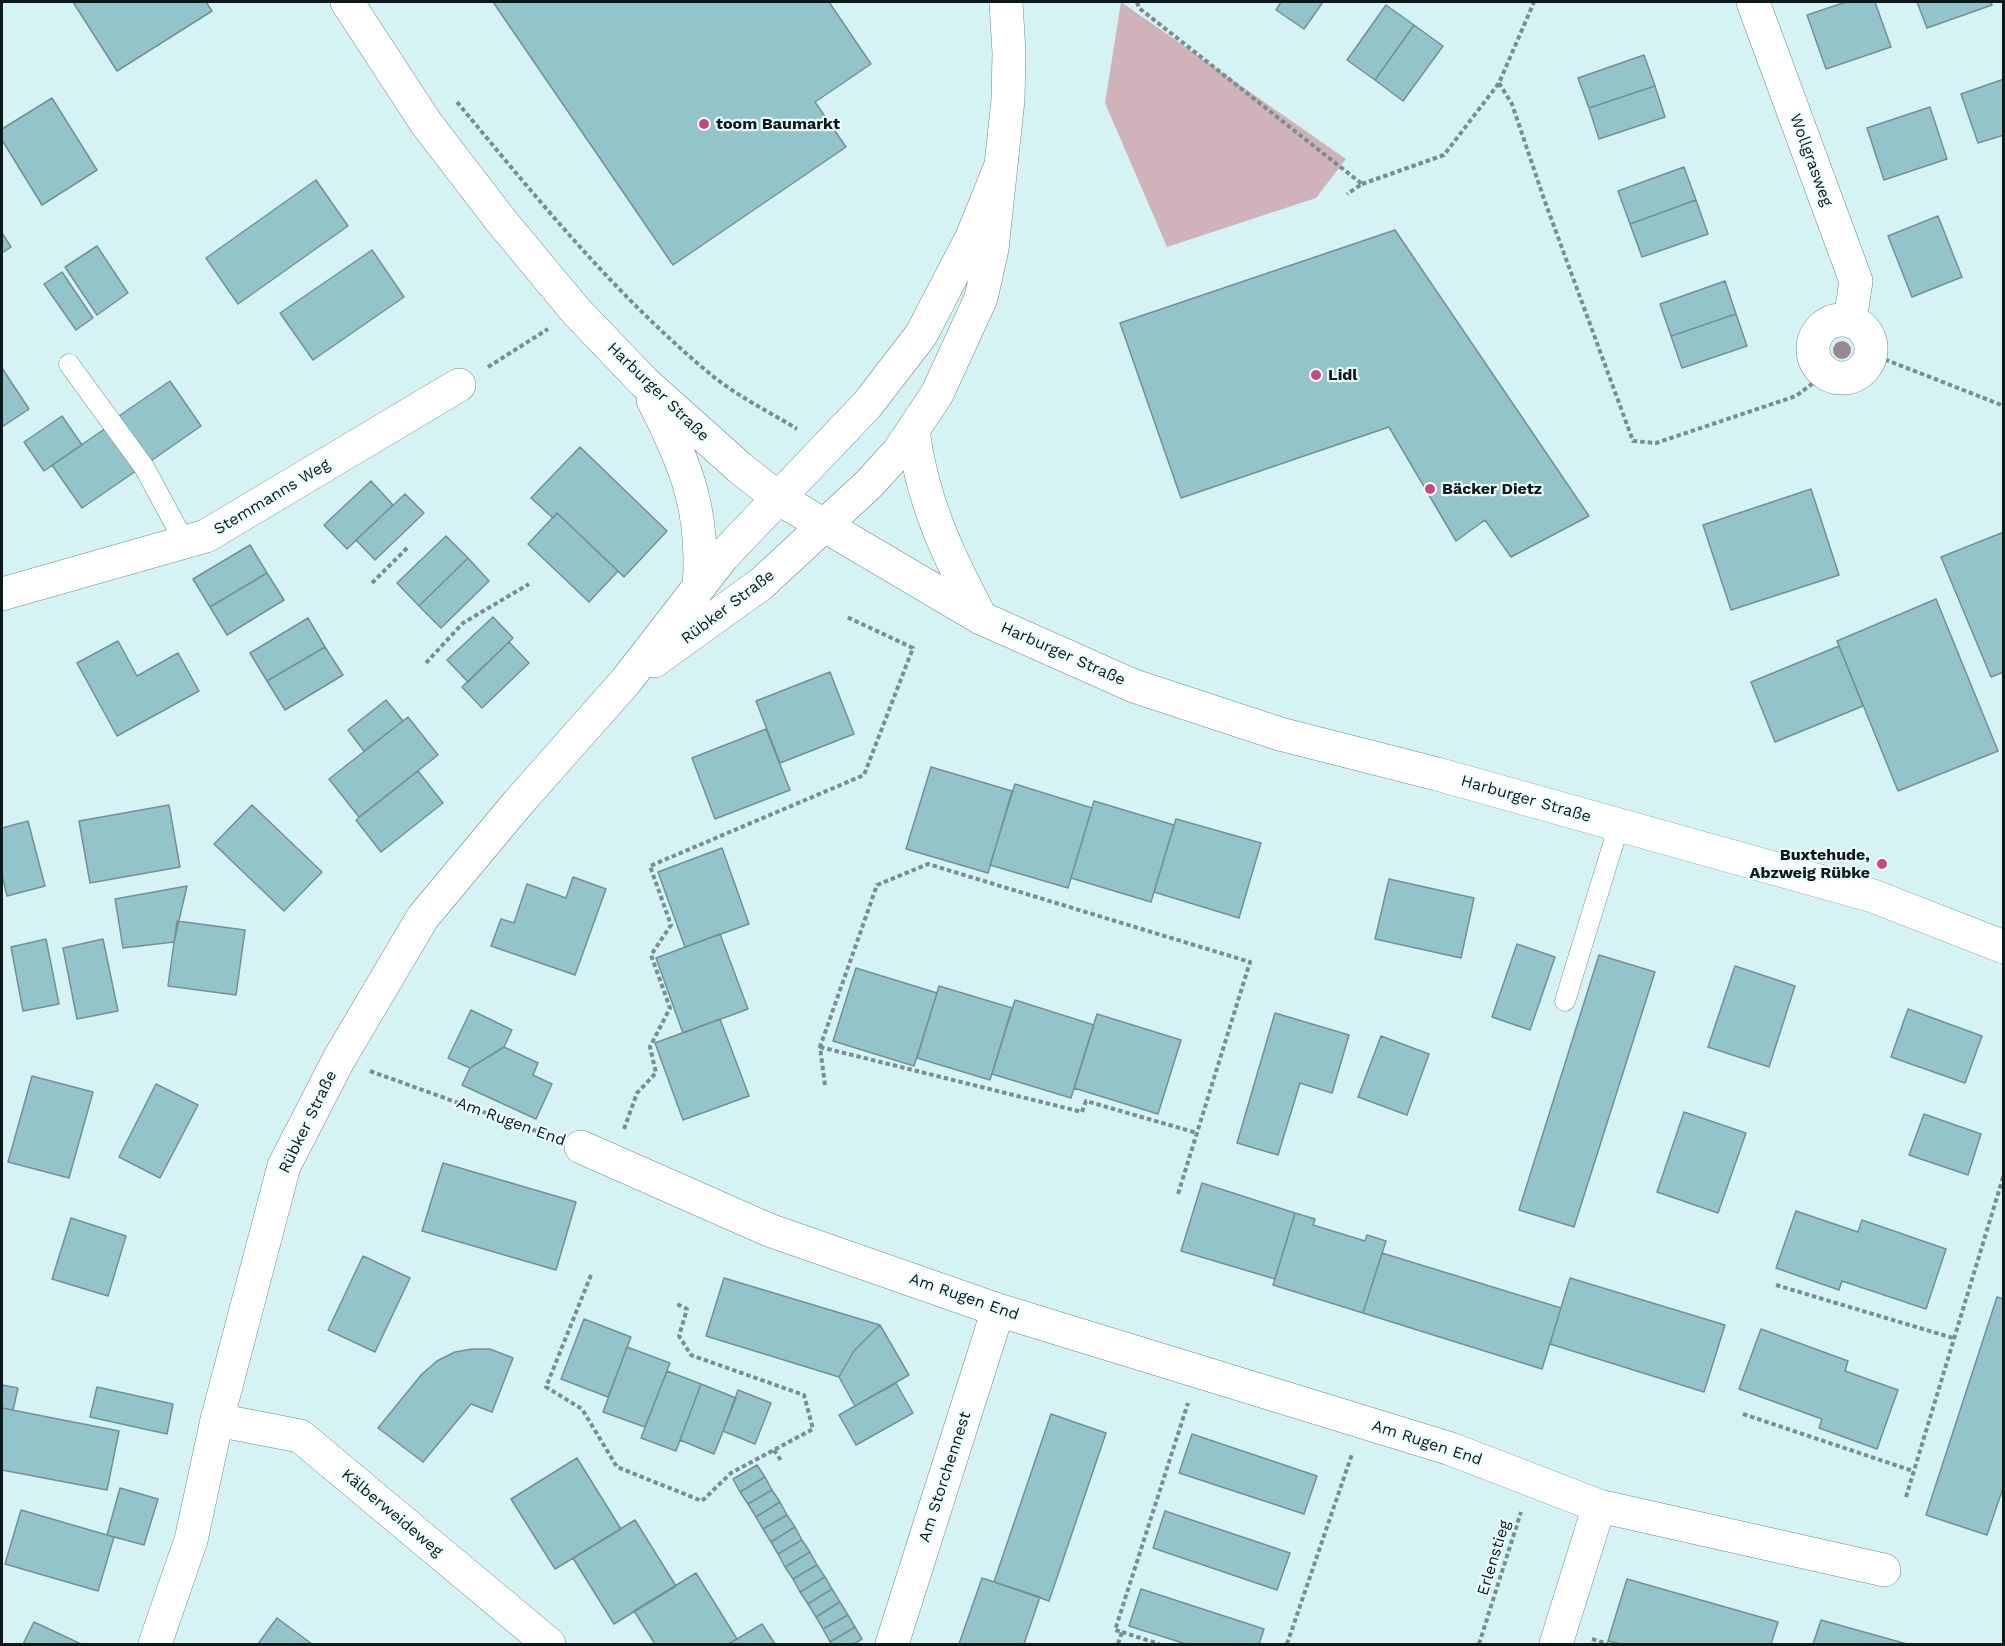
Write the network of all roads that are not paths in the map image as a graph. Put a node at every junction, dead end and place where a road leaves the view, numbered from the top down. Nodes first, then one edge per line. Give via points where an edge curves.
1 (347, 2) edge
2 (1006, 2) edge
3 (1753, 2) edge
4 (1000, 168) junction
5 (1850, 321) junction
6 (69, 364) dead end
7 (644, 382) junction
8 (459, 385) road end
9 (913, 430) junction
10 (778, 498) junction
11 (824, 526) junction
12 (184, 541) junction
13 (699, 586) junction
14 (2, 594) edge
15 (981, 618) junction
16 (626, 681) junction
17 (1619, 825) junction
18 (2004, 947) edge
19 (1565, 1001) dead end
20 (581, 1147) road end
21 (998, 1310) junction
22 (217, 1420) junction
23 (1599, 1506) junction
24 (1884, 1570) dead end
25 (155, 1644) edge
26 (549, 1644) edge
27 (892, 1644) edge
28 (1556, 1644) edge

1 - 7 street, Harburger Straße via 426,123 502,222 576,311
2 - 4 street, Rübker Straße via 1009,76
3 - 5 street, Wollgrasweg via 1856,281
4 - 9 street, Rübker Straße via 992,249 981,298 937,394
4 - 10 street, Rübker Straße via 972,237 921,335 867,405
5 - 5 street via 1830,322 1813,341 1812,354 1825,374 1850,377 1867,364 1870,342 1866,333
6 - 12 lane via 144,467
7 - 10 street, Harburger Straße
7 - 13 street via 680,453 690,484 702,553
8 - 12 street, Stemmanns Weg via 206,536
9 - 11 street, Rübker Straße via 876,476
9 - 15 street via 932,517
10 - 11 street, Harburger Straße
10 - 13 street, Rübker Straße
11 - 15 street, Harburger Straße
11 - 16 street, Rübker Straße via 761,584
12 - 14 street, Stemmanns Weg
13 - 16 street, Rübker Straße
15 - 17 street, Harburger Straße via 1134,686 1280,734
16 - 22 street, Rübker Straße via 423,916 339,1059 284,1166
17 - 18 street, Harburger Straße via 1873,896
17 - 19 lane
20 - 21 street, Am Rugen End via 769,1230
21 - 23 street, Am Rugen End via 1451,1449
21 - 27 street, Am Storchennest
22 - 25 street, Rübker Straße via 191,1540
22 - 26 street, Kälberweideweg via 300,1436
23 - 24 street, Am Rugen End
23 - 28 street

